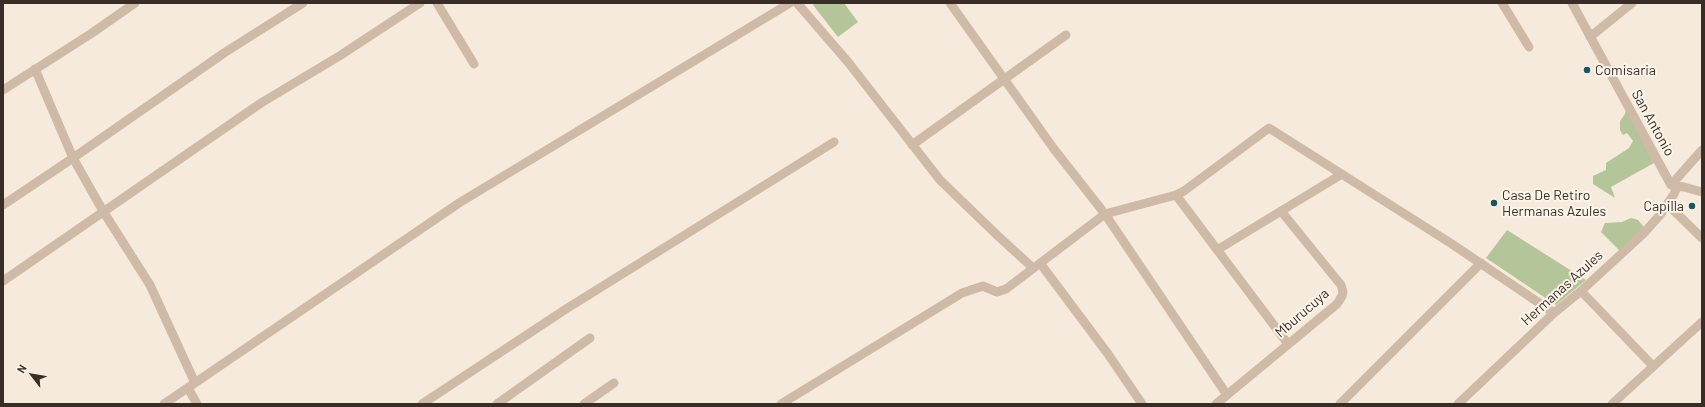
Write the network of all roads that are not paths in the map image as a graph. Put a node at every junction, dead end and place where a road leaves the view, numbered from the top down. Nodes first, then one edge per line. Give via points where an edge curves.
1 (135, 3) edge
2 (303, 3) edge
3 (420, 3) edge
4 (437, 3) edge
5 (790, 3) edge
6 (797, 3) edge
7 (950, 3) edge
8 (1502, 3) edge
9 (1572, 3) edge
10 (1632, 3) edge
11 (1066, 35) dead end
12 (1590, 37) junction
13 (1529, 47) dead end
14 (474, 64) dead end
15 (35, 69) junction
16 (1005, 79) junction
17 (3, 90) edge
18 (834, 142) dead end
19 (912, 145) junction
20 (1702, 150) edge
21 (73, 158) junction
22 (1342, 174) junction
23 (1674, 186) junction
24 (1702, 192) edge
25 (1176, 195) junction
26 (3, 204) edge
27 (1667, 204) junction
28 (103, 211) junction
29 (1281, 211) junction
30 (1105, 214) junction
31 (1702, 238) edge
32 (1217, 250) junction
33 (1481, 263) junction
34 (1036, 265) junction
35 (3, 281) edge
36 (1581, 291) junction
37 (1554, 313) junction
38 (1702, 322) edge
39 (590, 338) dead end
40 (1288, 344) junction
41 (1653, 366) junction
42 (614, 383) dead end
43 (192, 386) junction
44 (1226, 395) junction
45 (791, 402) edge
46 (164, 404) edge
47 (197, 404) edge
48 (422, 404) edge
49 (497, 404) edge
50 (584, 404) edge
51 (781, 404) edge
52 (1142, 404) edge
53 (1216, 404) edge
54 (1340, 404) edge
55 (1458, 404) edge
56 (1612, 404) edge

1 - 15 street
2 - 21 street via 224,53
3 - 28 street via 261,103
4 - 14 street
5 - 43 street via 459,203
6 - 19 street via 848,62
7 - 16 street
8 - 13 street
9 - 12 street, San Antonio
10 - 12 street
11 - 16 street
12 - 23 street, San Antonio
15 - 17 street
15 - 21 street
16 - 19 street
16 - 30 street via 1054,149
18 - 48 street via 566,309
19 - 34 street via 940,180 998,236
20 - 23 street, Hermanas Azules
21 - 26 street
21 - 28 street
22 - 25 street via 1269,128
22 - 29 street
22 - 33 street
23 - 24 street
23 - 27 street, Hermanas Azules via 1674,194
25 - 30 street
25 - 32 street
27 - 31 street
27 - 36 street, Hermanas Azules via 1642,234
28 - 35 street
28 - 43 street via 150,285
29 - 32 street
29 - 40 street, Mburucuya via 1341,285 1343,292 1337,304
30 - 34 street
30 - 44 street
32 - 40 street
33 - 37 street
33 - 54 street
34 - 45 street via 1006,289 999,291 983,286 962,294
34 - 52 street via 1108,354
36 - 37 street, Hermanas Azules
36 - 41 street
37 - 55 street, Hermanas Azules
38 - 41 street
39 - 49 street
40 - 44 street, Mburucuya
41 - 56 street
42 - 50 street
43 - 46 street
43 - 47 street
44 - 53 street, Mburucuya
45 - 51 street

